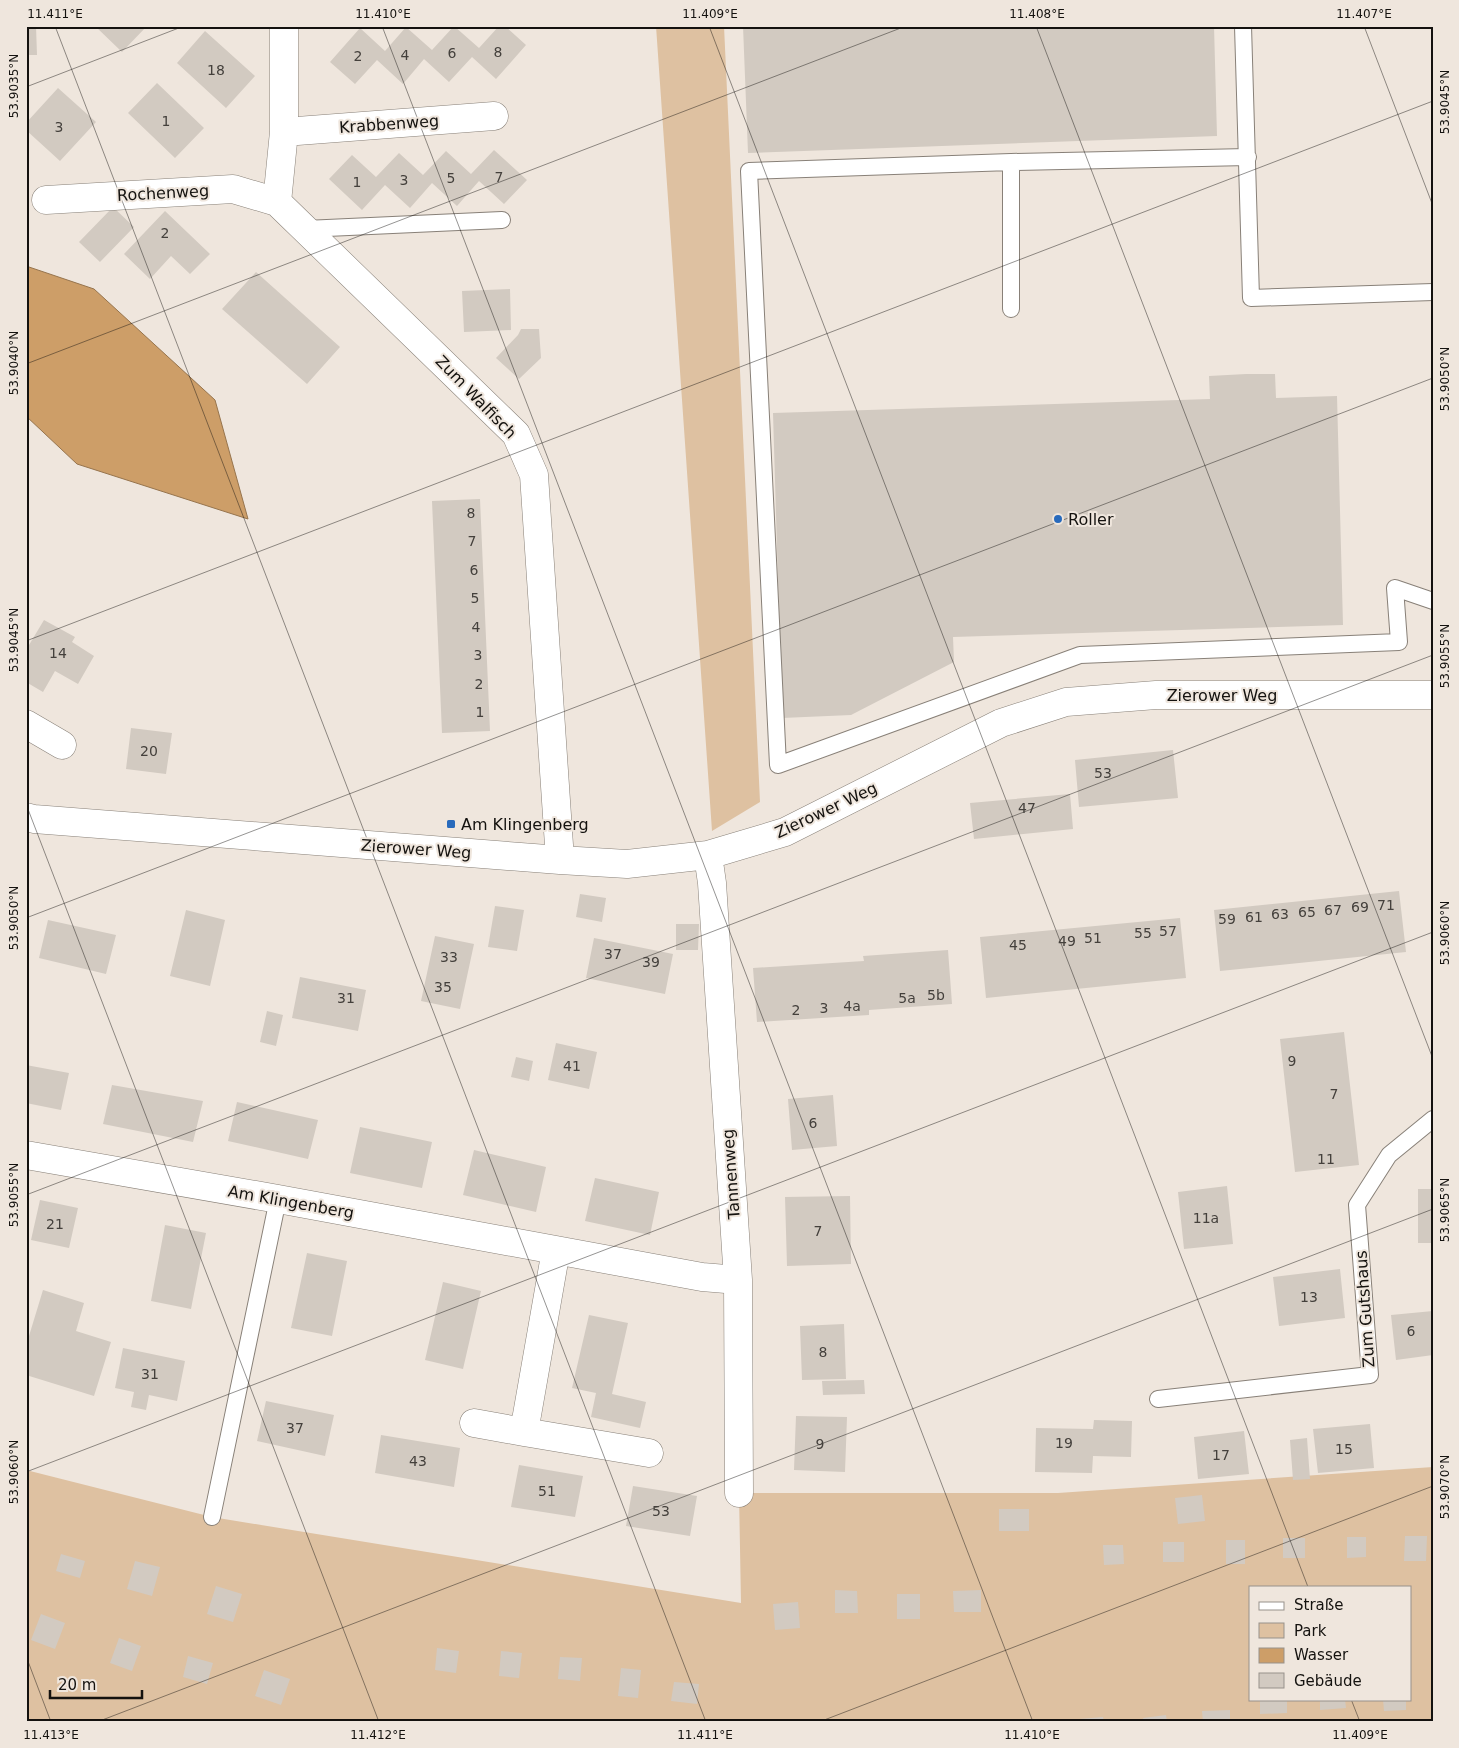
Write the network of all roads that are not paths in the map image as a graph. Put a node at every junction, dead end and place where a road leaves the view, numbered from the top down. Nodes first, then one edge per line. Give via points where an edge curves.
1 (284, 26) edge
2 (1243, 26) edge
3 (494, 116) dead end
4 (284, 132) junction
5 (1248, 157) junction
6 (1011, 162) junction
7 (46, 200) dead end
8 (277, 202) junction
9 (502, 220) dead end
10 (305, 229) junction
11 (1433, 292) edge
12 (1011, 309) dead end
13 (1433, 601) edge
14 (1433, 695) edge
15 (26, 724) edge
16 (62, 744) dead end
17 (26, 817) edge
18 (708, 855) junction
19 (560, 860) junction
20 (1433, 1118) edge
21 (26, 1155) edge
22 (278, 1199) junction
23 (556, 1250) junction
24 (738, 1280) junction
25 (1158, 1399) dead end
26 (474, 1423) dead end
27 (524, 1432) junction
28 (649, 1454) dead end
29 (739, 1493) dead end
30 (212, 1517) dead end

1 - 4 street
2 - 5 lane
3 - 4 street, Krabbenweg
4 - 8 street
5 - 6 lane
5 - 11 lane via 1251,298
6 - 12 lane
6 - 13 lane via 750,171 778,765 1080,655 1399,642 1395,588
7 - 8 street, Rochenweg via 233,189
8 - 10 street, Zum Walfisch
9 - 10 lane
10 - 19 street, Zum Walfisch via 516,434 534,475
14 - 18 street, Zierower Weg via 1156,695 1066,702 1001,723 785,832
15 - 16 street
17 - 19 street, Zierower Weg
18 - 19 street, Zierower Weg via 627,864
18 - 24 street, Tannenweg
20 - 25 lane, Zum Gutshaus via 1389,1155 1357,1205 1370,1375
21 - 22 street, Am Klingenberg
22 - 23 street, Am Klingenberg
22 - 30 lane
23 - 24 street, Am Klingenberg via 702,1277
23 - 27 street
24 - 29 street, Tannenweg
26 - 27 street
27 - 28 street

